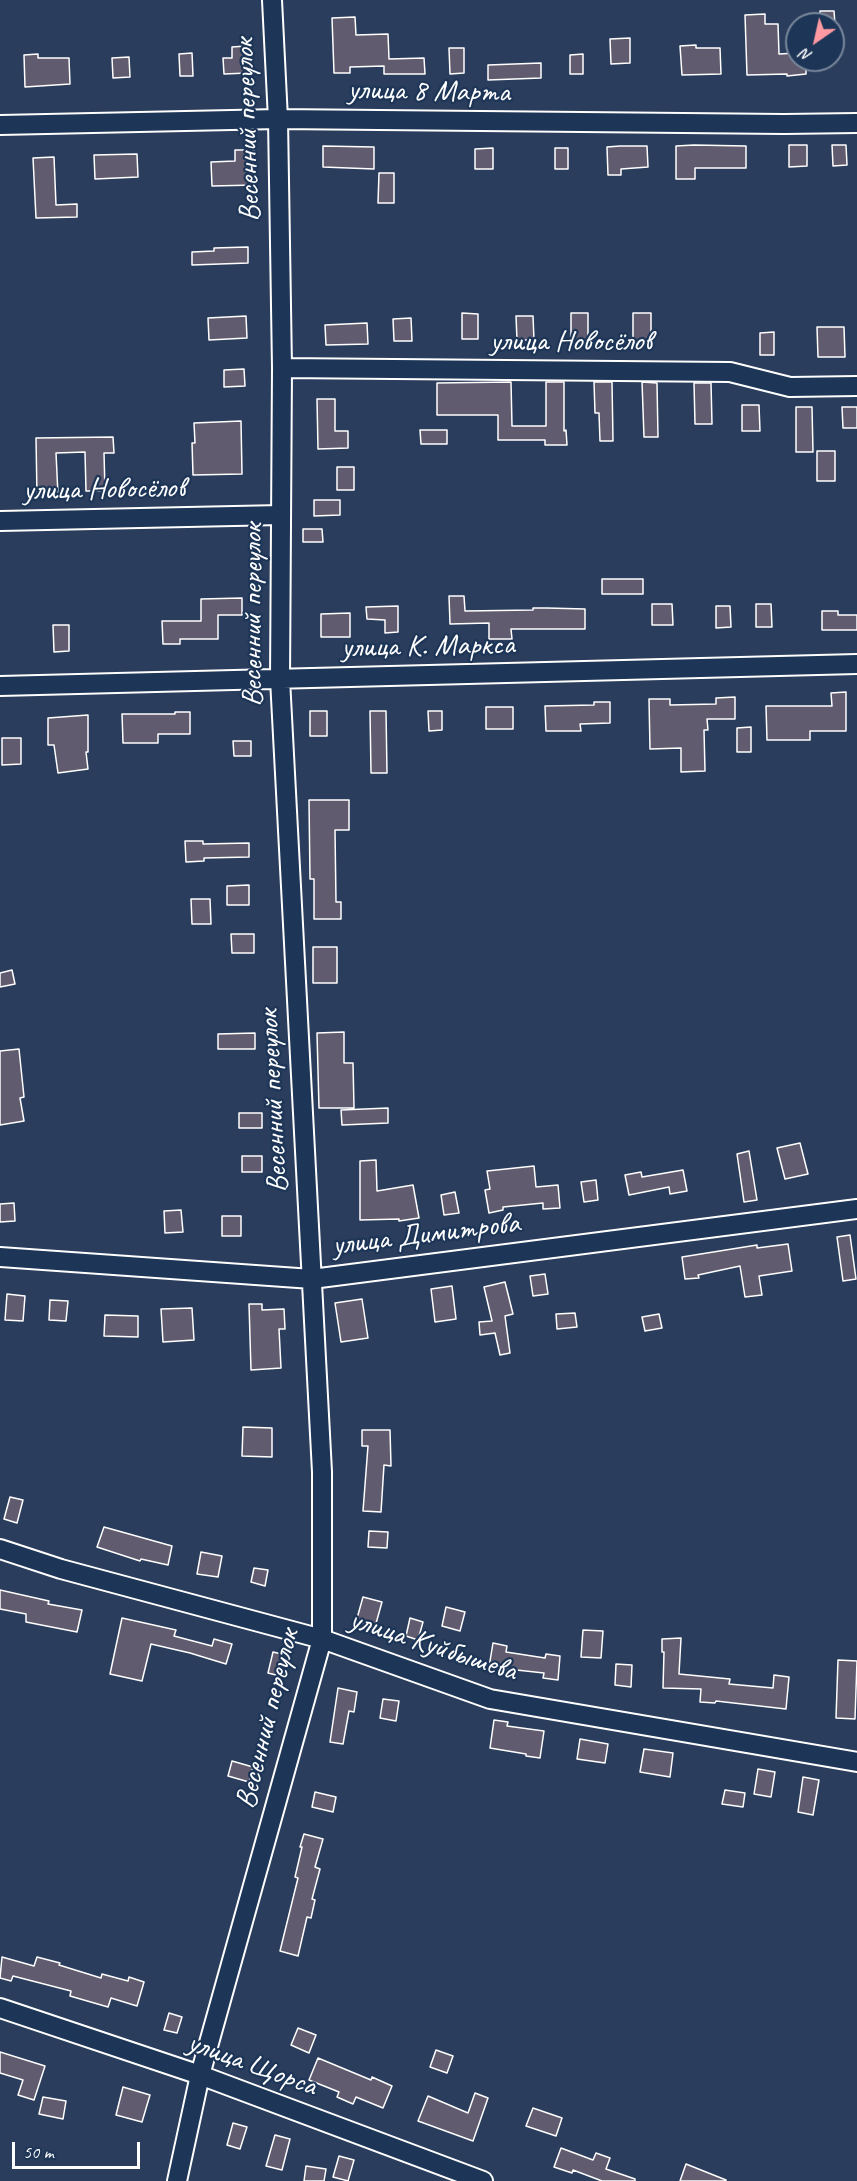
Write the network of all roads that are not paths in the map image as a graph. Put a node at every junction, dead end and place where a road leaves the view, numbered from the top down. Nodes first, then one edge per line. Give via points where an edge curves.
1 (272, 0) edge
2 (278, 120) junction
3 (857, 123) edge
4 (0, 125) edge
5 (282, 368) junction
6 (857, 386) edge
7 (281, 515) junction
8 (0, 521) edge
9 (857, 664) edge
10 (280, 679) junction
11 (0, 686) edge
12 (857, 1209) edge
13 (0, 1257) edge
14 (312, 1279) junction
15 (0, 1549) edge
16 (322, 1639) junction
17 (857, 1762) edge
18 (0, 2008) edge
19 (200, 2075) junction
20 (177, 2181) edge
21 (483, 2181) edge

1 - 2 street, Весенний переулок
2 - 3 street, улица 8 Марта
2 - 4 street, улица 8 Марта
2 - 5 street, Весенний переулок
5 - 6 street, улица Новосёлов via 730,372 790,387
5 - 7 street, Весенний переулок
7 - 8 street, улица Новосёлов
7 - 10 street, Весенний переулок
9 - 10 street, улица К. Маркса
10 - 11 street, улица К. Маркса
10 - 14 street, Весенний переулок
12 - 14 street, улица Димитрова
13 - 14 street, улица Димитрова
14 - 16 street, Весенний переулок via 322,1472
15 - 16 street, улица Куйбышева
16 - 17 street, улица Куйбышева via 490,1699
16 - 19 street, Весенний переулок
18 - 19 street, улица Щорса
19 - 20 street, Весенний переулок
19 - 21 street, улица Щорса

